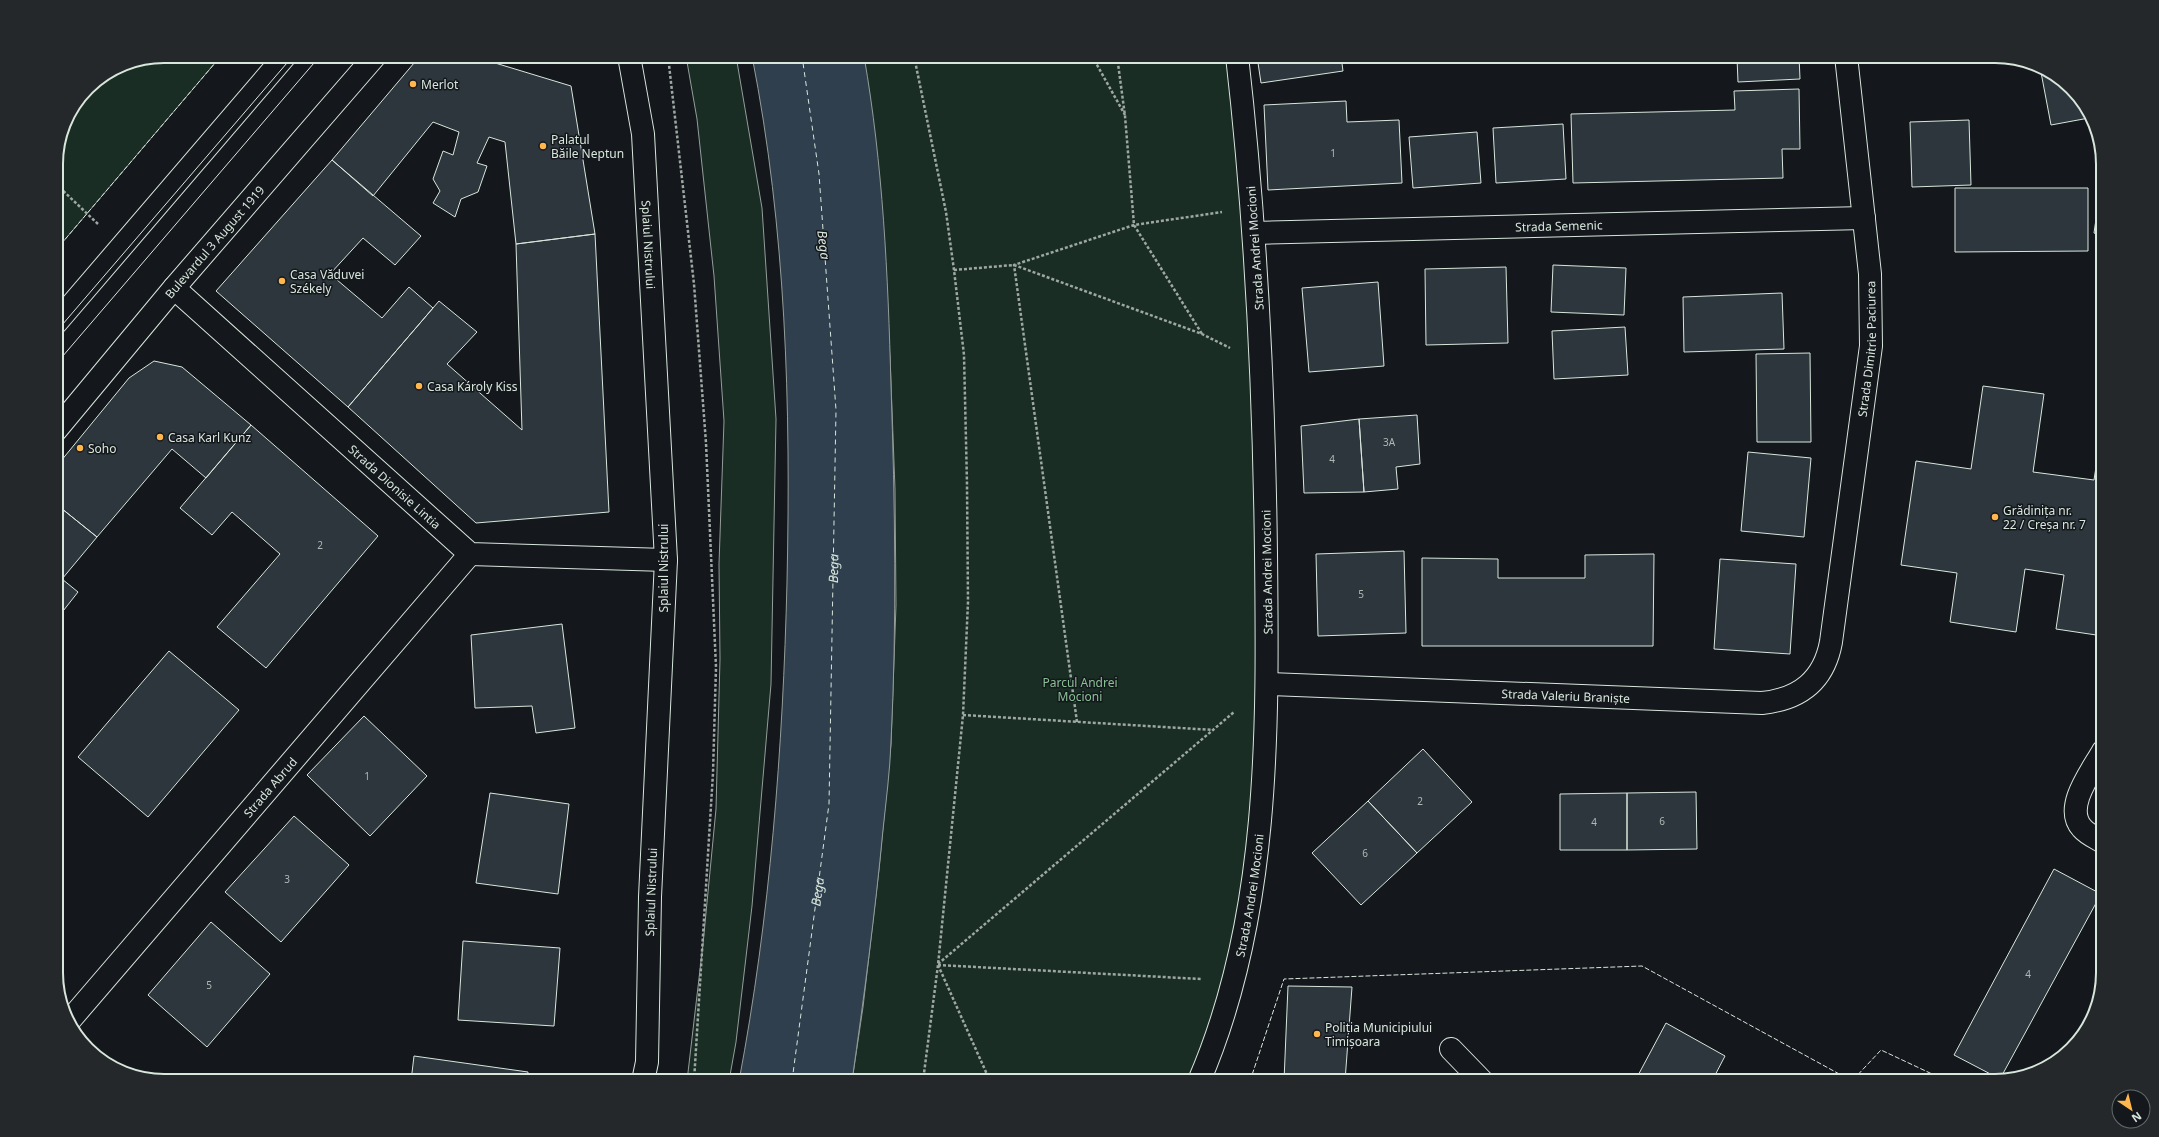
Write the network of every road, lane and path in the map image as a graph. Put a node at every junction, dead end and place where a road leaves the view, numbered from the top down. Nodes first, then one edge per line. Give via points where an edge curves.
1 (279, 63) edge
2 (369, 63) edge
3 (630, 63) edge
4 (669, 63) edge
5 (915, 63) edge
6 (1096, 63) edge
7 (1118, 63) edge
8 (1238, 63) edge
9 (1847, 63) edge
10 (1125, 116) junction
11 (63, 191) edge
12 (1252, 208) junction
13 (1864, 218) junction
14 (1134, 225) junction
15 (102, 228) dead end
16 (1254, 233) junction
17 (1014, 265) junction
18 (954, 270) junction
19 (174, 288) junction
20 (63, 315) edge
21 (1202, 334) junction
22 (1262, 364) junction
23 (63, 422) edge
24 (470, 554) junction
25 (666, 560) junction
26 (1831, 642) joint
27 (1268, 684) junction
28 (963, 715) junction
29 (1077, 722) junction
30 (1214, 730) junction
31 (2096, 764) edge
32 (2096, 838) edge
33 (938, 965) junction
34 (1234, 981) junction
35 (73, 1017) edge
36 (1451, 1050) dead end
37 (644, 1074) edge
38 (694, 1074) edge
39 (924, 1074) edge
40 (987, 1074) edge
41 (1202, 1074) edge
42 (1475, 1074) edge

1 - 20 street
2 - 19 street, Bulevardul 3 August 1919
3 - 25 street, Splaiul Nistrului via 643,134
4 - 38 path via 694,284 706,443 716,667 713,781
5 - 18 path via 946,212
6 - 10 path
7 - 10 path
8 - 12 street, Strada Andrei Mocioni
9 - 13 street, Strada Dimitrie Paciurea
10 - 14 path
11 - 15 path
12 - 14 path
12 - 16 street, Strada Andrei Mocioni
13 - 16 street, Strada Semenic
13 - 26 street, Strada Dimitrie Paciurea via 1871,298 1871,346
14 - 17 path
14 - 21 path
16 - 22 street, Strada Andrei Mocioni
17 - 18 path
17 - 21 path
17 - 29 path
18 - 28 path via 964,355 967,484 968,602
19 - 23 street, Bulevardul 3 August 1919
19 - 24 street, Strada Dionisie Lintia
21 - 22 path
22 - 27 street, Strada Andrei Mocioni
24 - 25 street
24 - 35 street, Strada Abrud
25 - 37 street, Splaiul Nistrului via 650,897 647,1062
26 - 27 street, Strada Valeriu Braniște via 1823,669 1808,686 1785,699 1762,703
27 - 30 path
27 - 34 street, Strada Andrei Mocioni via 1259,833
28 - 29 path
28 - 33 path
29 - 30 path
30 - 33 path
31 - 32 street via 2078,799 2075,811 2081,828
33 - 34 path
33 - 39 path
33 - 40 path
34 - 41 street, Strada Andrei Mocioni via 1221,1028
36 - 42 street

